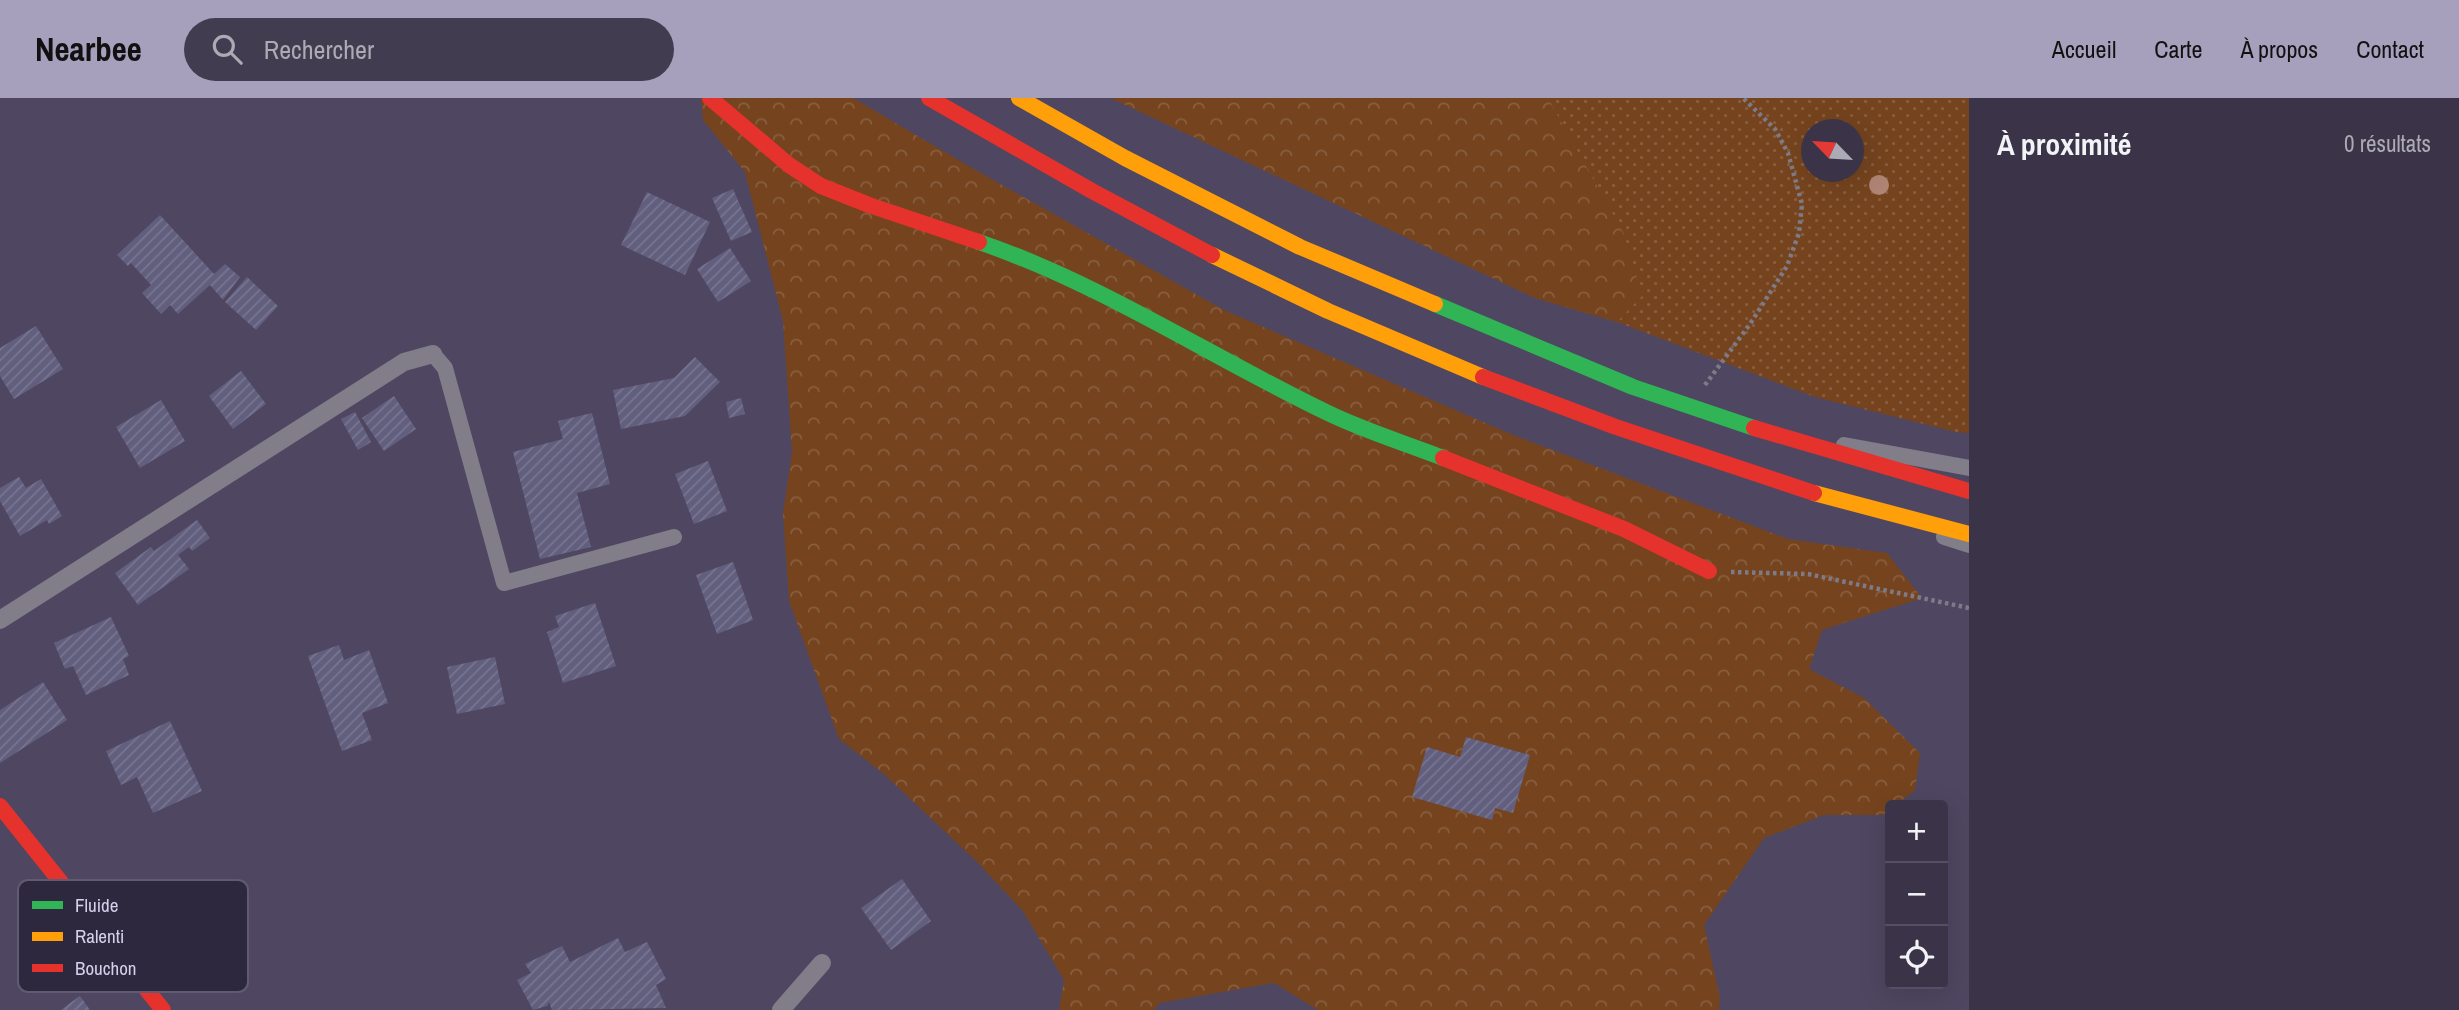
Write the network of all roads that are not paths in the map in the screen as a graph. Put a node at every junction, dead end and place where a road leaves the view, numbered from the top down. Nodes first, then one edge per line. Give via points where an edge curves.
1 (710, 98) edge
2 (929, 98) edge
3 (1020, 98) edge
4 (433, 355) joint
5 (1761, 430) junction
6 (1969, 468) edge
7 (1969, 491) edge
8 (1839, 501) junction
9 (1969, 534) edge
10 (674, 537) dead end
11 (1969, 545) edge
12 (1709, 571) road end
13 (0, 620) edge
14 (0, 807) edge
15 (59, 880) edge
16 (822, 963) dead end
17 (149, 992) edge
18 (163, 1010) edge
19 (781, 1010) edge

1 - 12 main road via 821,186 1028,259 1329,414 1624,529
2 - 8 main road via 1116,205 1259,279 1528,395
3 - 5 main road via 1125,158 1300,247 1633,387
4 - 10 lane via 445,368 504,583
4 - 13 street via 404,362
5 - 6 lane
5 - 7 main road
8 - 9 main road
8 - 11 lane
14 - 15 main road
16 - 19 street
17 - 18 main road

